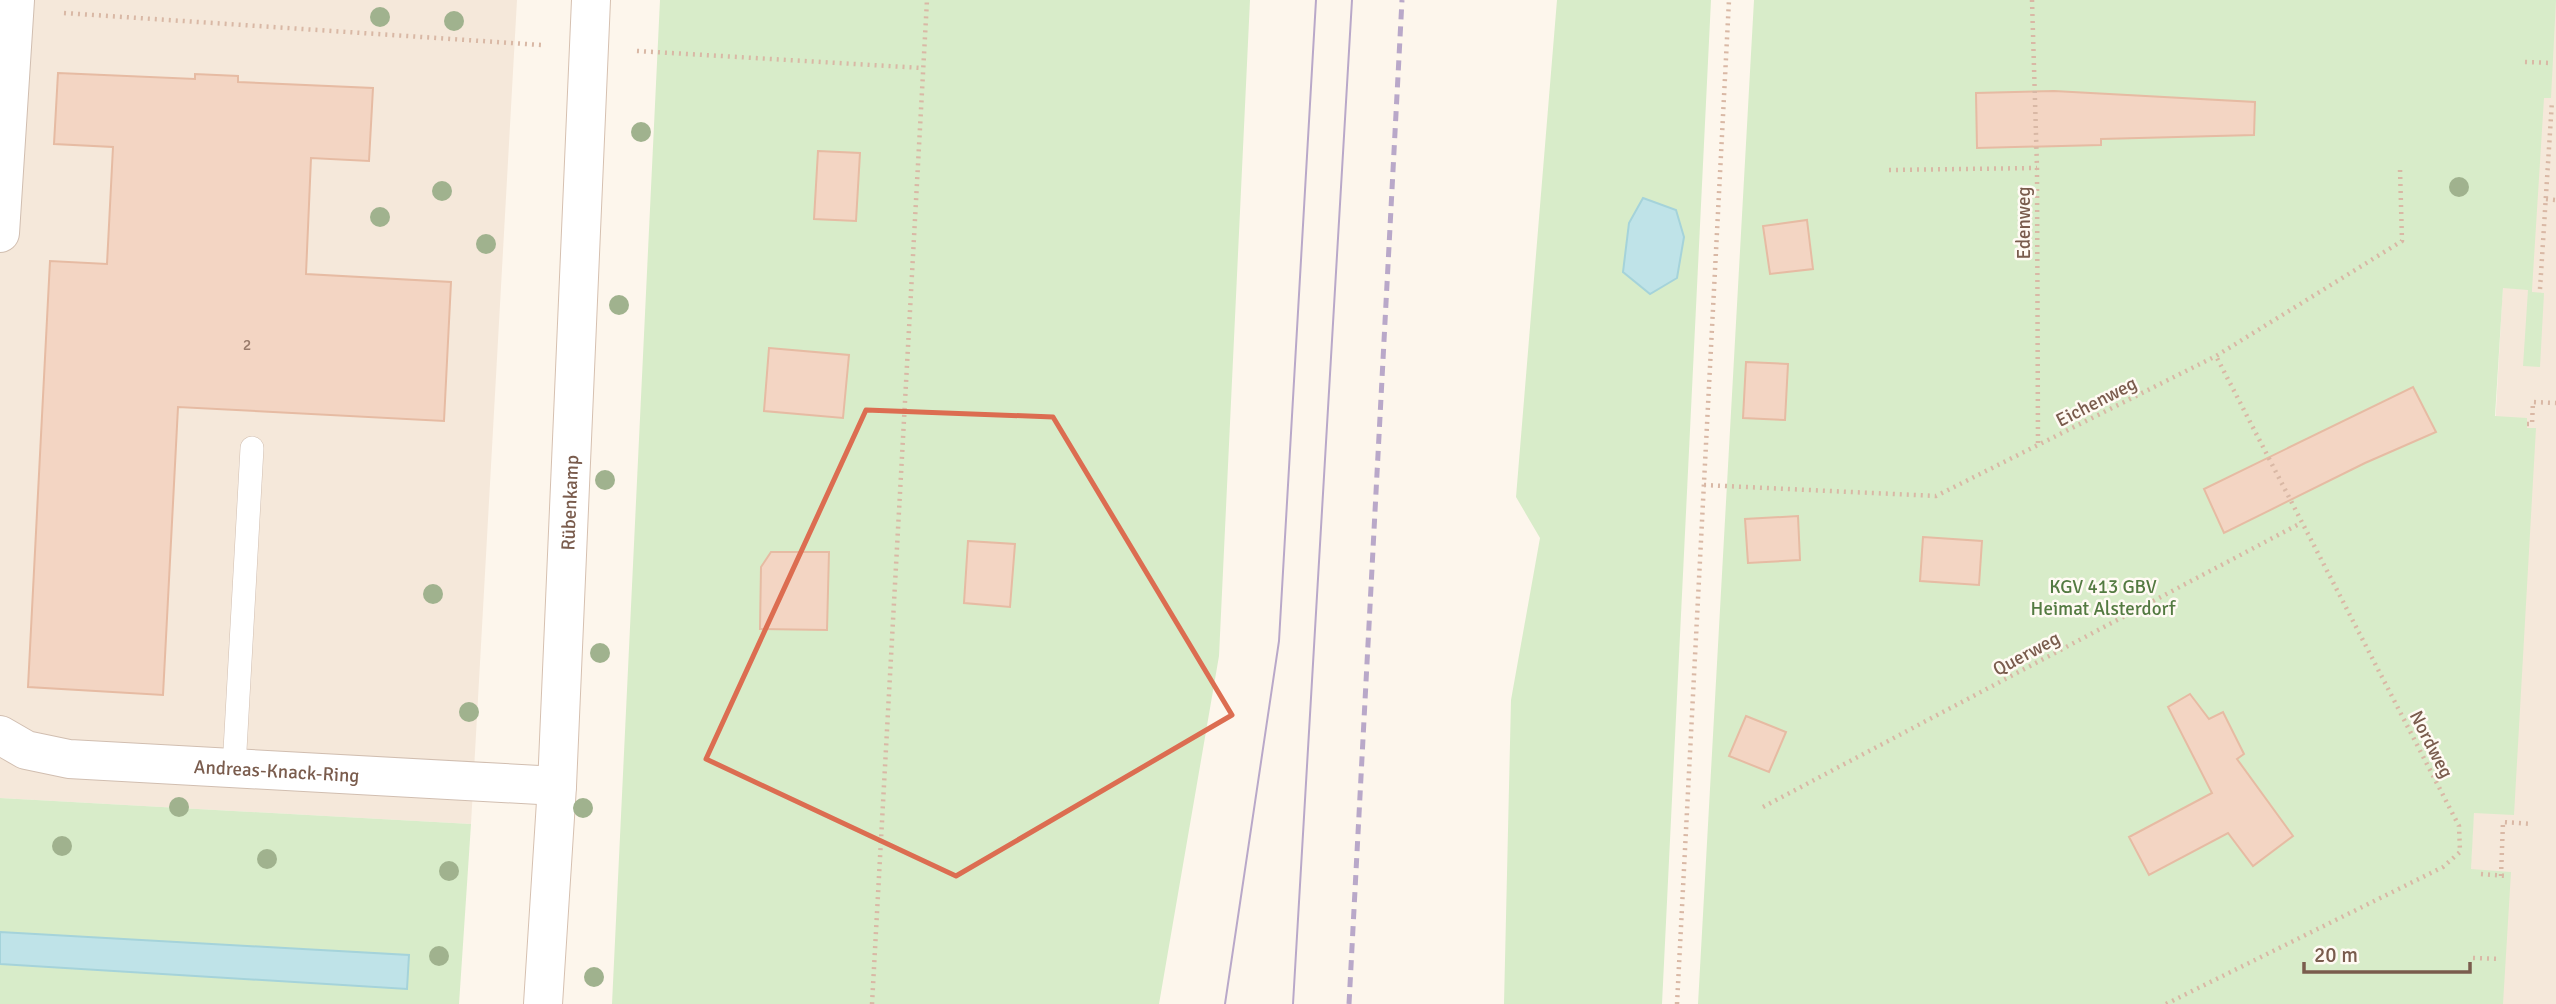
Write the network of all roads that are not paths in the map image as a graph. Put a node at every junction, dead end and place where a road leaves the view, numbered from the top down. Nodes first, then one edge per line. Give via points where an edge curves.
1 (15, 0) edge
2 (591, 0) edge
3 (0, 233) edge
4 (252, 448) dead end
5 (0, 735) edge
6 (234, 768) junction
7 (557, 786) junction
8 (543, 1004) edge

1 - 3 street
2 - 7 street, Rübenkamp
4 - 6 lane
5 - 6 street, Andreas-Knack-Ring via 26,750 69,759
6 - 7 street, Andreas-Knack-Ring
7 - 8 street, Rübenkamp

